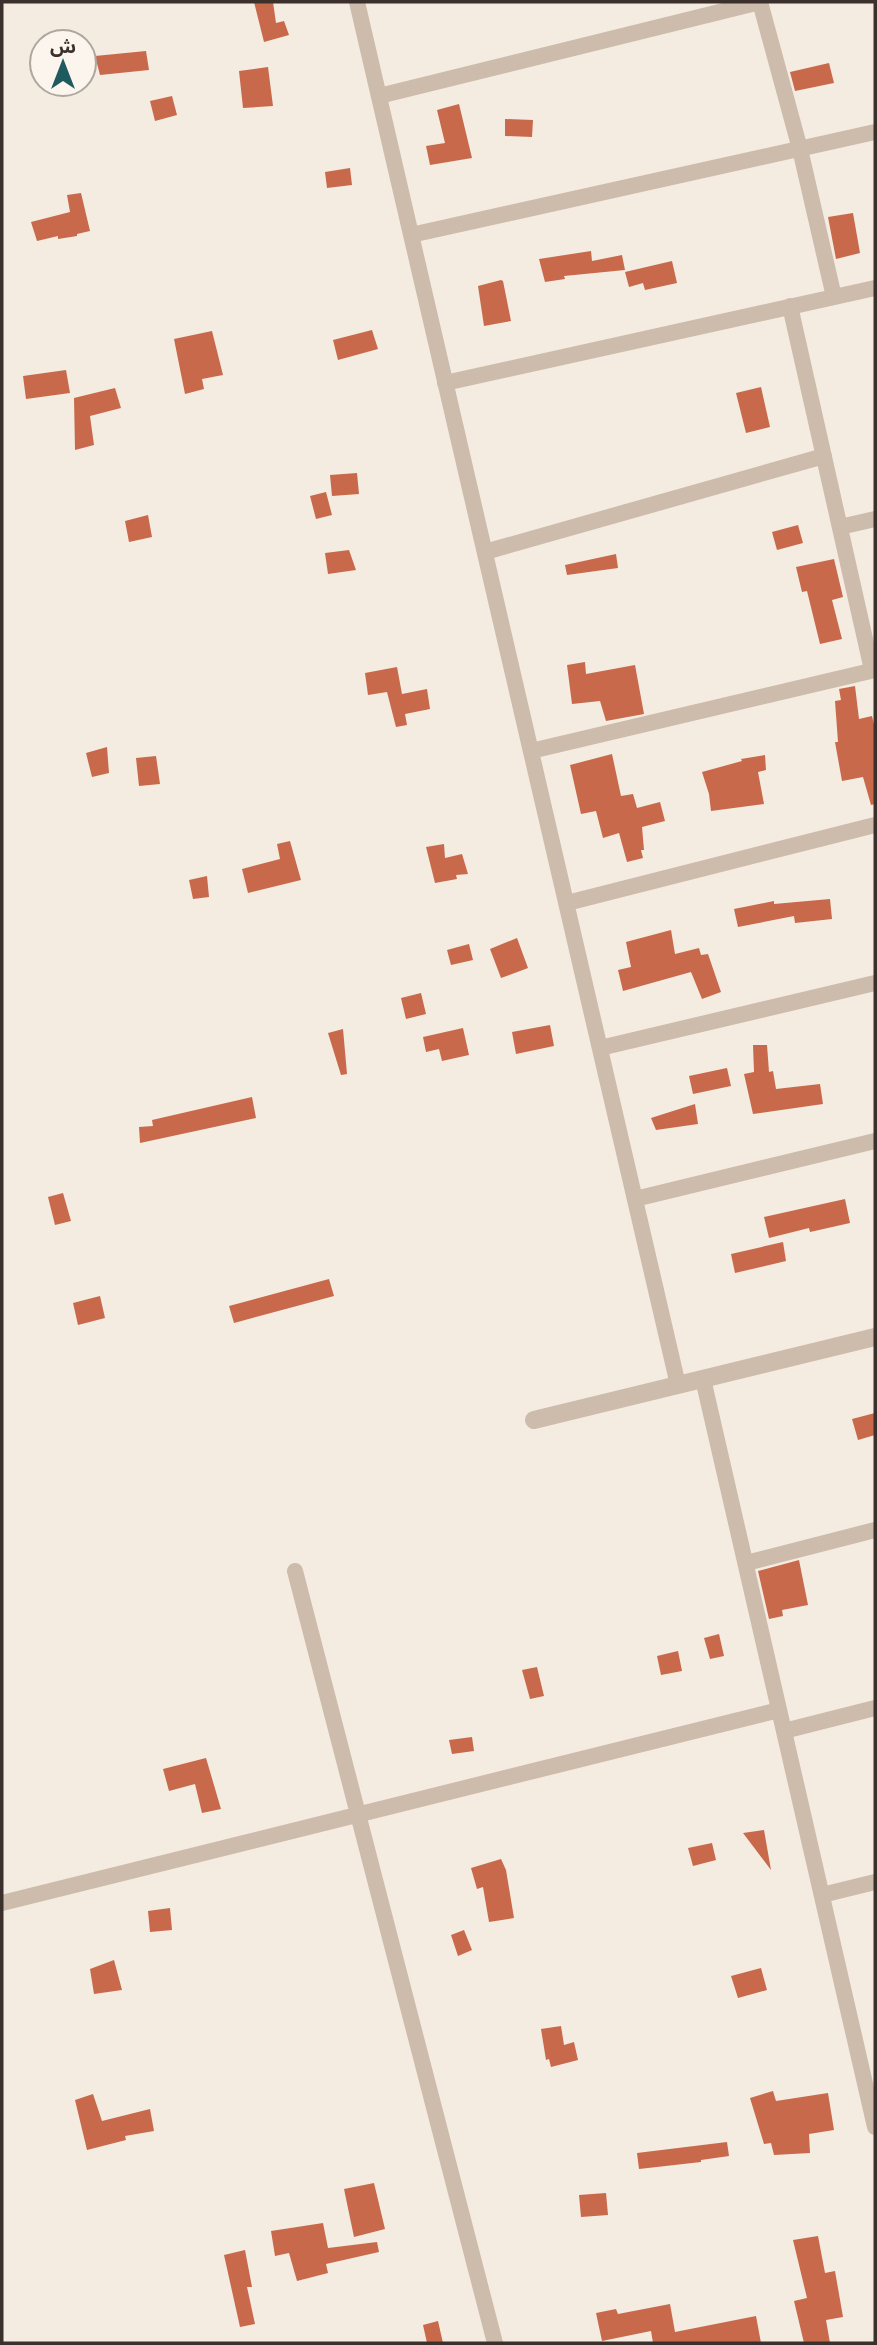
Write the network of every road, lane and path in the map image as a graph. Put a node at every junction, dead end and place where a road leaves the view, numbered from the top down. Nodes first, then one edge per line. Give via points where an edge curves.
1 (357, 2) edge
2 (379, 96) junction
3 (875, 132) edge
4 (800, 149) junction
5 (411, 235) junction
6 (875, 288) edge
7 (834, 297) junction
8 (790, 306) junction
9 (445, 383) junction
10 (824, 456) junction
11 (875, 519) edge
12 (840, 527) junction
13 (485, 552) junction
14 (874, 670) edge
15 (531, 751) junction
16 (875, 825) edge
17 (566, 903) junction
18 (875, 983) edge
19 (600, 1048) junction
20 (875, 1140) edge
21 (635, 1199) junction
22 (875, 1337) edge
23 (703, 1379) junction
24 (678, 1385) junction
25 (534, 1420) dead end
26 (875, 1530) edge
27 (746, 1563) junction
28 (295, 1571) dead end
29 (875, 1708) edge
30 (779, 1710) junction
31 (784, 1731) junction
32 (358, 1816) junction
33 (875, 1882) edge
34 (822, 1895) junction
35 (2, 1903) edge
36 (875, 2049) edge
37 (858, 2053) junction
38 (875, 2127) edge
39 (495, 2343) edge

1 - 2 street
2 - 4 street via 760,2
2 - 5 street
3 - 4 street
4 - 5 street
4 - 7 street
5 - 9 street
6 - 7 street
7 - 8 street
8 - 9 street
8 - 10 street
9 - 13 street
10 - 12 street
10 - 13 street
11 - 12 street
12 - 14 street
13 - 15 street
14 - 15 street
15 - 17 street
16 - 17 street
17 - 19 street
18 - 19 street
19 - 21 street
20 - 21 street
21 - 24 street
22 - 23 street
23 - 24 street
23 - 27 street
24 - 25 street
26 - 27 street
27 - 30 street
28 - 32 street
29 - 31 street
30 - 31 street
30 - 32 street
31 - 34 street
32 - 35 street
32 - 39 street
33 - 34 street
34 - 37 street
36 - 37 street
37 - 38 street

